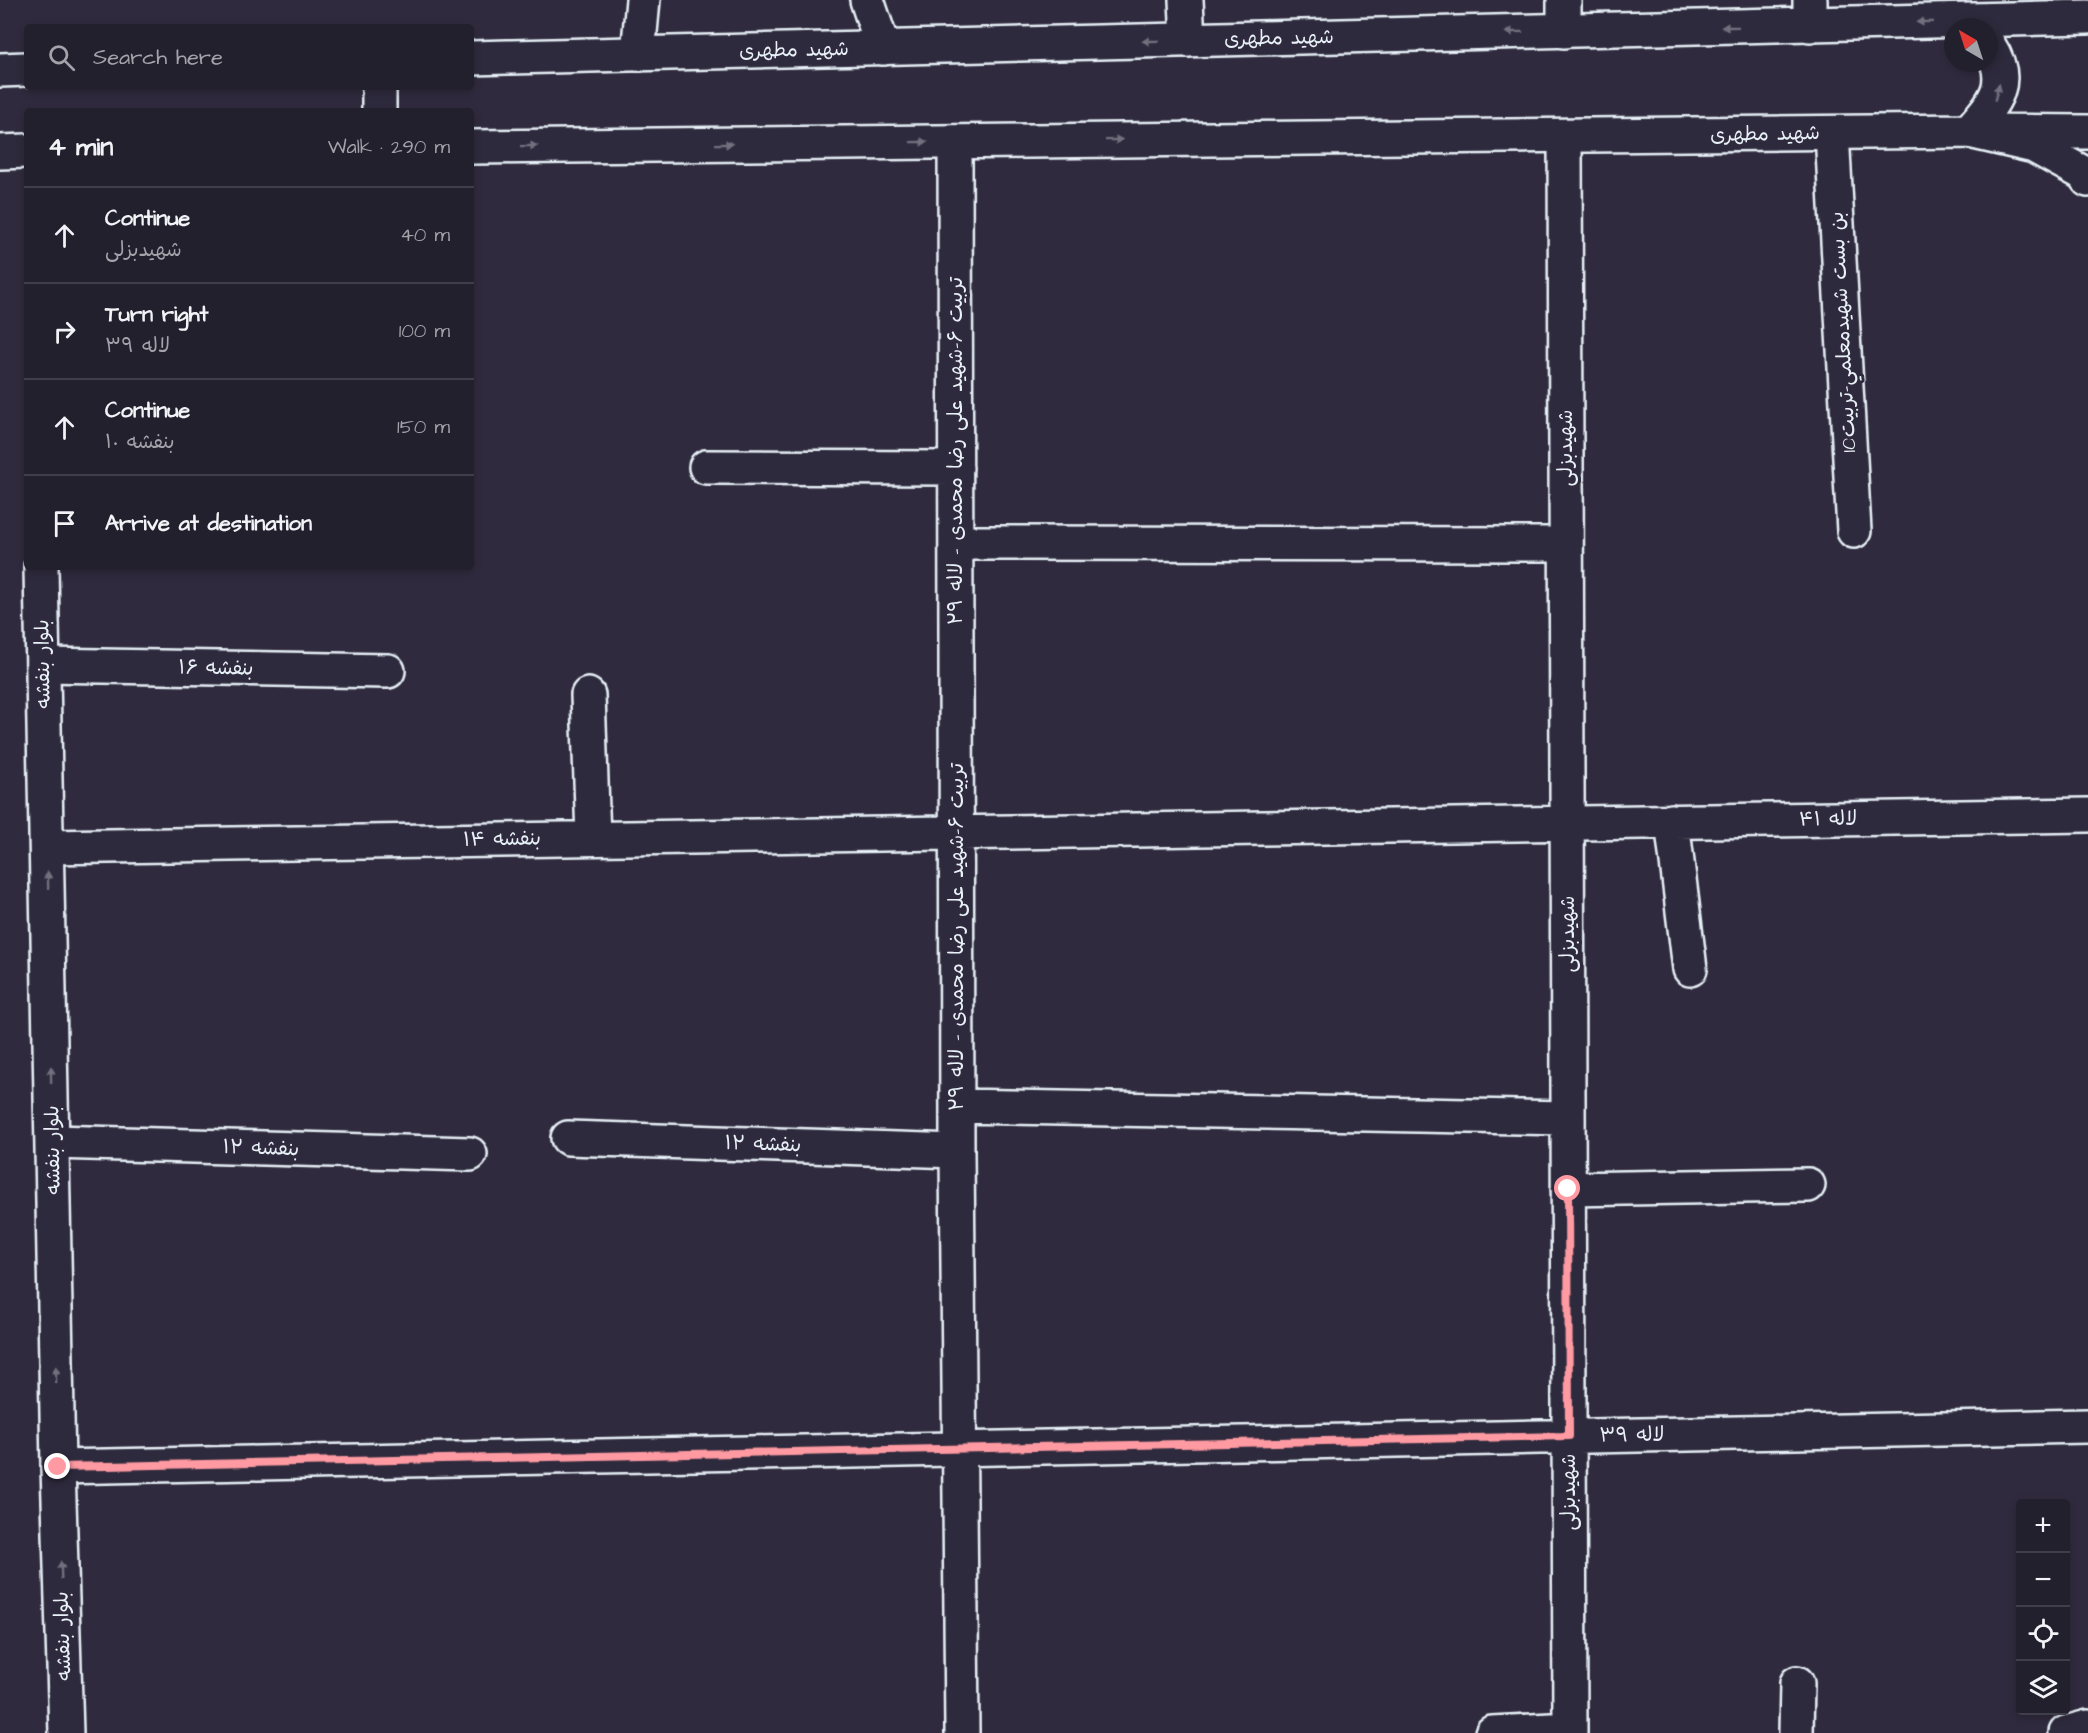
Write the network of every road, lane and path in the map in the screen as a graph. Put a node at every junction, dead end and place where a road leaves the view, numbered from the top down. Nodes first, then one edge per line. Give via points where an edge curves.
1 (643, 0) edge
2 (867, 0) edge
3 (1186, 0) edge
4 (2056, 0) edge
5 (1810, 12) edge
6 (1564, 15) edge
7 (2088, 17) edge
8 (1998, 19) edge
9 (1944, 22) edge
10 (1998, 22) edge
11 (1188, 40) junction
12 (883, 48) junction
13 (638, 54) junction
14 (474, 58) edge
15 (1998, 66) edge
16 (24, 69) edge
17 (0, 70) edge
18 (379, 90) edge
19 (379, 108) edge
20 (1969, 131) junction
21 (2088, 132) edge
22 (1832, 133) junction
23 (1565, 136) junction
24 (955, 142) junction
25 (474, 147) edge
26 (24, 151) edge
27 (0, 152) edge
28 (2088, 180) edge
29 (706, 467) dead end
30 (956, 468) junction
31 (1854, 531) dead end
32 (956, 543) junction
33 (1566, 544) junction
34 (41, 570) edge
35 (43, 665) junction
36 (388, 671) dead end
37 (588, 695) dead end
38 (2088, 815) edge
39 (1672, 821) junction
40 (1567, 823) junction
41 (957, 832) junction
42 (593, 838) junction
43 (47, 847) junction
44 (1690, 969) dead end
45 (958, 1106) junction
46 (1568, 1118) junction
47 (568, 1138) dead end
48 (52, 1142) junction
49 (957, 1150) junction
50 (470, 1154) dead end
51 (1808, 1185) dead end
52 (1568, 1189) junction
53 (2088, 1426) edge
54 (1569, 1436) junction
55 (960, 1449) junction
56 (58, 1467) junction
57 (1797, 1683) dead end
58 (2088, 1727) edge
59 (1570, 1731) edge
60 (66, 1733) edge
61 (962, 1733) edge
62 (1492, 1733) edge
63 (1796, 1733) edge
64 (2066, 1733) edge

1 - 13 street
2 - 12 street
3 - 11 street
4 - 8 street via 2034,13
5 -> 6 street, شهید مطهری
9 -> 5 street, شهید مطهری
6 -> 11 street, شهید مطهری
7 - 10 street, شهید مطهری
11 -> 12 street, شهید مطهری
12 - 13 street, شهید مطهری
13 - 14 street, شهید مطهری
20 -> 15 street via 1994,103 2002,75
16 - 17 street
18 - 19 street
20 - 21 street, شهید مطهری
20 - 22 street, شهید مطهری
20 - 28 street via 2034,146 2083,173
22 - 23 street, شهید مطهری
22 - 31 street, بن بست شهيدمعلمي-تربيت10
24 -> 23 street, شهید مطهری
23 - 33 street, شهیدبزلی
25 -> 24 street, شهید مطهری
24 - 30 street, تربیت ۶-شهید علی رضا محمدی - لاله ۲۹
26 - 27 street
29 - 30 street
30 - 32 street, تربیت ۶-شهید علی رضا محمدی - لاله ۲۹
32 - 33 street
32 - 41 street, تربیت ۶-شهید علی رضا محمدی - لاله ۲۹
33 - 40 street, شهیدبزلی
34 - 35 street, بلوار بنفشه
35 - 36 street, بنفشه ۱۶
35 - 43 street, بلوار بنفشه
37 - 42 street
38 - 39 street, لاله ۴۱
39 - 40 street, لاله ۴۱
39 - 44 street
40 - 41 street, لاله ۴۱
40 - 46 street, شهیدبزلی
41 - 42 street, بنفشه ۱۴
41 - 45 street, تربیت ۶-شهید علی رضا محمدی - لاله ۲۹
42 - 43 street, بنفشه ۱۴
48 -> 43 street, بلوار بنفشه
45 - 46 street
45 - 49 street, تربیت ۶-شهید علی رضا محمدی - لاله ۲۹
46 - 52 street, شهیدبزلی
47 - 49 street, بنفشه ۱۲
48 - 50 street, بنفشه ۱۲
56 -> 48 street, بلوار بنفشه
49 - 55 street, تربیت ۶-شهید علی رضا محمدی - لاله ۲۹
51 - 52 street
52 - 54 street, شهیدبزلی
53 - 54 street, لاله ۳۹
54 - 55 street, لاله ۳۹
54 - 59 street, شهیدبزلی
55 - 56 street, لاله ۳۹
55 - 61 street, تربیت ۶-شهید علی رضا محمدی - لاله ۲۹
60 -> 56 street, بلوار بنفشه
57 - 63 street
58 - 64 street
59 - 62 street

